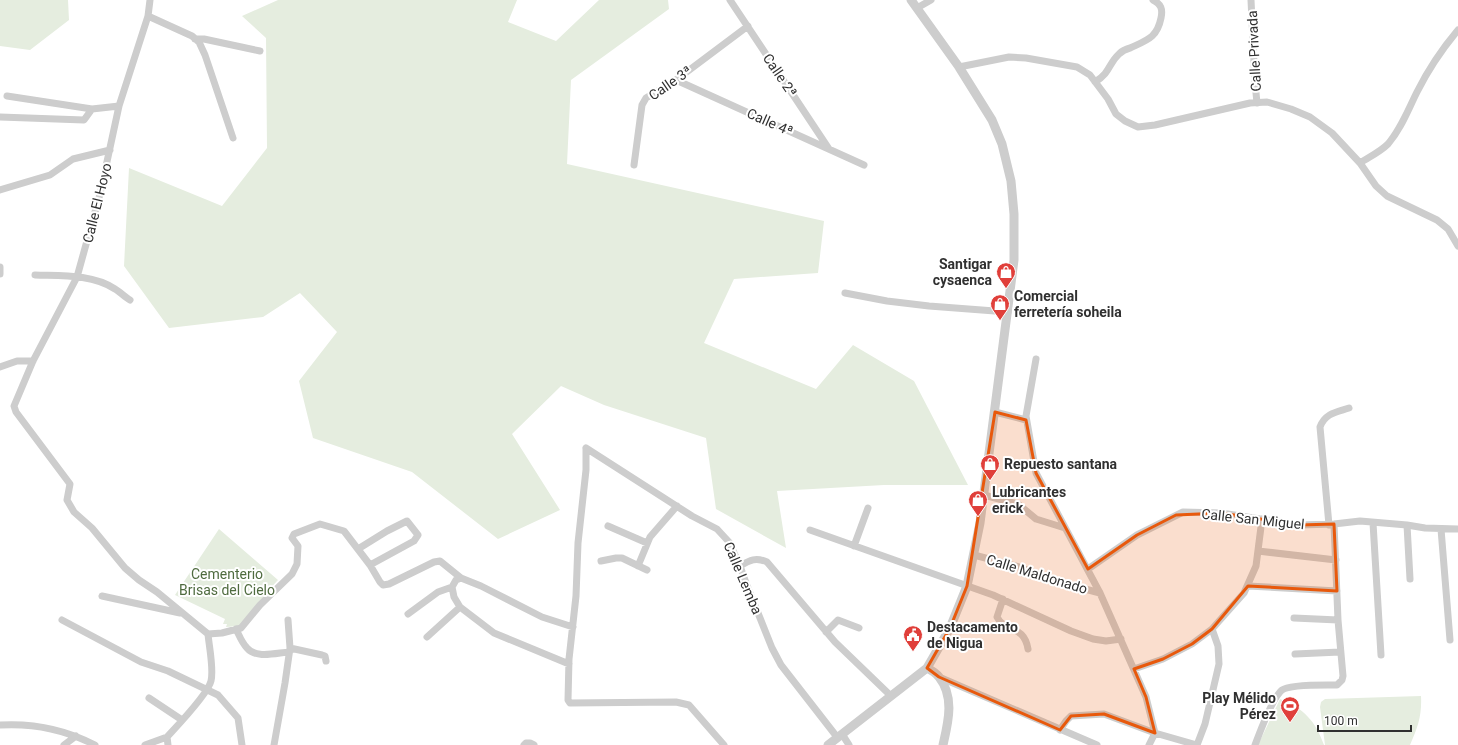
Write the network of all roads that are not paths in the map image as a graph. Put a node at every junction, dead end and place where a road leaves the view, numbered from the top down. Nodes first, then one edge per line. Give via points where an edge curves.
1 (150, 0) edge
2 (730, 0) edge
3 (912, 0) edge
4 (931, 0) edge
5 (1153, 0) edge
6 (1251, 0) edge
7 (917, 8) junction
8 (148, 16) junction
9 (748, 26) junction
10 (1458, 30) edge
11 (195, 39) junction
12 (260, 51) dead end
13 (959, 67) junction
14 (676, 80) junction
15 (1095, 82) junction
16 (7, 96) dead end
17 (1257, 103) junction
18 (119, 106) junction
19 (92, 109) junction
20 (0, 117) edge
21 (233, 138) dead end
22 (829, 149) junction
23 (110, 150) junction
24 (1360, 163) junction
25 (864, 165) dead end
26 (634, 166) dead end
27 (0, 190) edge
28 (1458, 246) edge
29 (0, 267) edge
30 (0, 274) edge
31 (35, 275) dead end
32 (77, 277) junction
33 (845, 293) dead end
34 (130, 300) dead end
35 (1008, 312) junction
36 (1036, 359) dead end
37 (33, 361) junction
38 (0, 367) edge
39 (1349, 408) dead end
40 (995, 412) junction
41 (1026, 420) junction
42 (984, 495) junction
43 (677, 506) junction
44 (868, 508) dead end
45 (1262, 519) junction
46 (1374, 523) junction
47 (1331, 524) junction
48 (1407, 525) junction
49 (608, 526) dead end
50 (1065, 528) junction
51 (1442, 529) junction
52 (1458, 529) edge
53 (810, 530) dead end
54 (647, 543) junction
55 (854, 546) junction
56 (358, 549) junction
57 (1258, 551) junction
58 (974, 555) junction
59 (1336, 560) junction
60 (601, 561) dead end
61 (370, 564) junction
62 (638, 566) junction
63 (740, 566) junction
64 (1088, 569) junction
65 (647, 570) dead end
66 (461, 578) junction
67 (1410, 579) dead end
68 (967, 586) junction
69 (1248, 586) junction
70 (452, 587) junction
71 (1337, 591) junction
72 (1100, 593) junction
73 (102, 596) dead end
74 (1003, 599) junction
75 (460, 607) junction
76 (182, 613) junction
77 (408, 614) dead end
78 (1294, 618) dead end
79 (62, 620) dead end
80 (288, 620) dead end
81 (1338, 620) junction
82 (573, 627) junction
83 (859, 628) dead end
84 (236, 629) junction
85 (1212, 629) junction
86 (826, 632) junction
87 (208, 634) junction
88 (427, 638) dead end
89 (1121, 639) junction
90 (1450, 640) dead end
91 (1028, 649) dead end
92 (289, 650) junction
93 (1340, 652) junction
94 (1295, 654) dead end
95 (1381, 655) dead end
96 (326, 661) dead end
97 (569, 664) junction
98 (927, 668) junction
99 (1134, 669) junction
100 (939, 677) junction
101 (208, 690) junction
102 (891, 696) junction
103 (149, 698) dead end
104 (182, 720) junction
105 (0, 725) edge
106 (1060, 730) junction
107 (1154, 733) junction
108 (76, 736) junction
109 (840, 736) junction
110 (167, 737) junction
111 (64, 745) edge
112 (95, 745) edge
113 (145, 745) edge
114 (168, 745) edge
115 (242, 745) edge
116 (274, 745) edge
117 (524, 745) edge
118 (534, 745) edge
119 (724, 745) edge
120 (828, 745) edge
121 (849, 745) edge
122 (943, 745) edge
123 (1097, 745) edge
124 (1149, 745) edge
125 (1197, 745) edge
126 (1255, 745) edge

1 - 8 street, Calle El Hoyo
2 - 9 street, Calle 2ª
3 - 7 street
4 - 7 street
5 - 15 street via 1159,4 1162,12 1152,37 1120,52 1103,77
6 - 17 street, Calle Privada
7 - 13 street
8 - 11 street
8 - 18 street, Calle El Hoyo
9 - 14 street, Calle 3ª
9 - 22 street, Calle 2ª
10 - 24 street via 1436,58 1399,129 1378,152
11 - 12 street
11 - 21 street via 205,54
13 - 15 street via 1009,57 1026,58 1077,67 1090,75
13 - 35 street via 992,120 1002,144 1011,181 1015,239
14 - 22 street, Calle 4ª
14 - 26 street, Calle 3ª via 646,98 642,105
15 - 17 street via 1116,114 1124,121 1138,126 1155,125
16 - 19 street
17 - 24 street via 1267,102 1310,117 1332,133
18 - 19 street
18 - 23 street, Calle El Hoyo
19 - 20 street via 84,120
22 - 25 street, Calle 4ª
23 - 27 street via 73,159 50,175
23 - 32 street, Calle El Hoyo
24 - 28 street via 1376,186 1387,196 1437,220 1448,229
29 - 30 street
31 - 32 street
32 - 34 street via 114,288
32 - 37 street, Calle El Hoyo
33 - 35 street via 929,306
35 - 40 street
36 - 41 street
37 - 38 street via 17,361
37 - 76 street, Calle El Hoyo via 14,406 70,484 67,500 74,512 92,528 125,568
39 - 47 street via 1330,414 1322,421 1320,427
40 - 41 street
40 - 42 street
41 - 50 street via 1036,473
42 - 50 street via 1018,504 1036,519
42 - 58 street
43 - 54 street
43 - 63 street, Calle Lemba via 718,529 729,542
43 - 82 street, Calle Lemba via 586,448
44 - 55 street
45 - 47 street, Calle San Miguel via 1299,525
45 - 57 street
45 - 64 street, Calle San Miguel via 1221,513 1182,512 1137,535
46 - 47 street, Calle San Miguel
46 - 48 street, Calle San Miguel
46 - 95 street
47 - 59 street
48 - 51 street, Calle San Miguel
48 - 67 street
49 - 54 street
50 - 64 street
51 - 52 street, Calle San Miguel
51 - 90 street
53 - 55 street
54 - 62 street
55 - 68 street
56 - 61 street
56 - 61 street via 407,521 418,535 414,541
56 - 84 street via 344,531 320,524 294,534 292,538 298,546 292,574 241,628
57 - 59 street
57 - 69 street via 1256,566
58 - 68 street
58 - 72 street, Calle Maldonado
59 - 71 street
60 - 62 street via 622,558
61 - 66 street via 383,585 440,561
62 - 65 street
63 - 86 street via 749,560 760,559 767,562
63 - 109 street, Calle Lemba via 781,665
64 - 72 street
66 - 70 street via 456,580
66 - 82 street via 542,617
68 - 74 street
68 - 98 street via 950,628
69 - 71 street
69 - 85 street
70 - 75 street
70 - 77 street via 438,592
71 - 81 street
72 - 89 street
73 - 76 street
74 - 89 street via 1093,639
74 - 91 street via 997,617 1000,623 1020,633 1026,640
75 - 88 street
75 - 97 street via 494,633
76 - 87 street
78 - 81 street
79 - 101 street via 142,662
80 - 92 street
81 - 93 street
82 - 97 street
83 - 86 street via 838,620
84 - 87 street
84 - 92 street via 247,648 254,654
85 - 99 street via 1192,644 1164,659
85 - 125 street via 1218,646 1219,664 1205,724
86 - 102 street
87 - 101 street via 212,680
89 - 99 street
92 - 96 street via 322,655
92 - 116 street
93 - 94 street
93 - 126 street via 1342,680 1337,685 1290,686 1282,690 1273,702
97 - 119 street via 570,703 676,702 689,705
98 - 100 street
98 - 102 street
99 - 107 street via 1146,697
100 - 106 street
100 - 122 street via 949,702
101 - 104 street
101 - 115 street via 218,694 238,718
102 - 109 street
103 - 104 street
104 - 110 street
105 - 108 street via 45,727
106 - 107 street via 1071,716 1104,714
106 - 123 street
107 - 124 street
107 - 125 street
108 - 111 street
108 - 112 street
109 - 120 street
109 - 121 street, Calle Lemba
110 - 113 street
110 - 114 street
117 - 118 street

